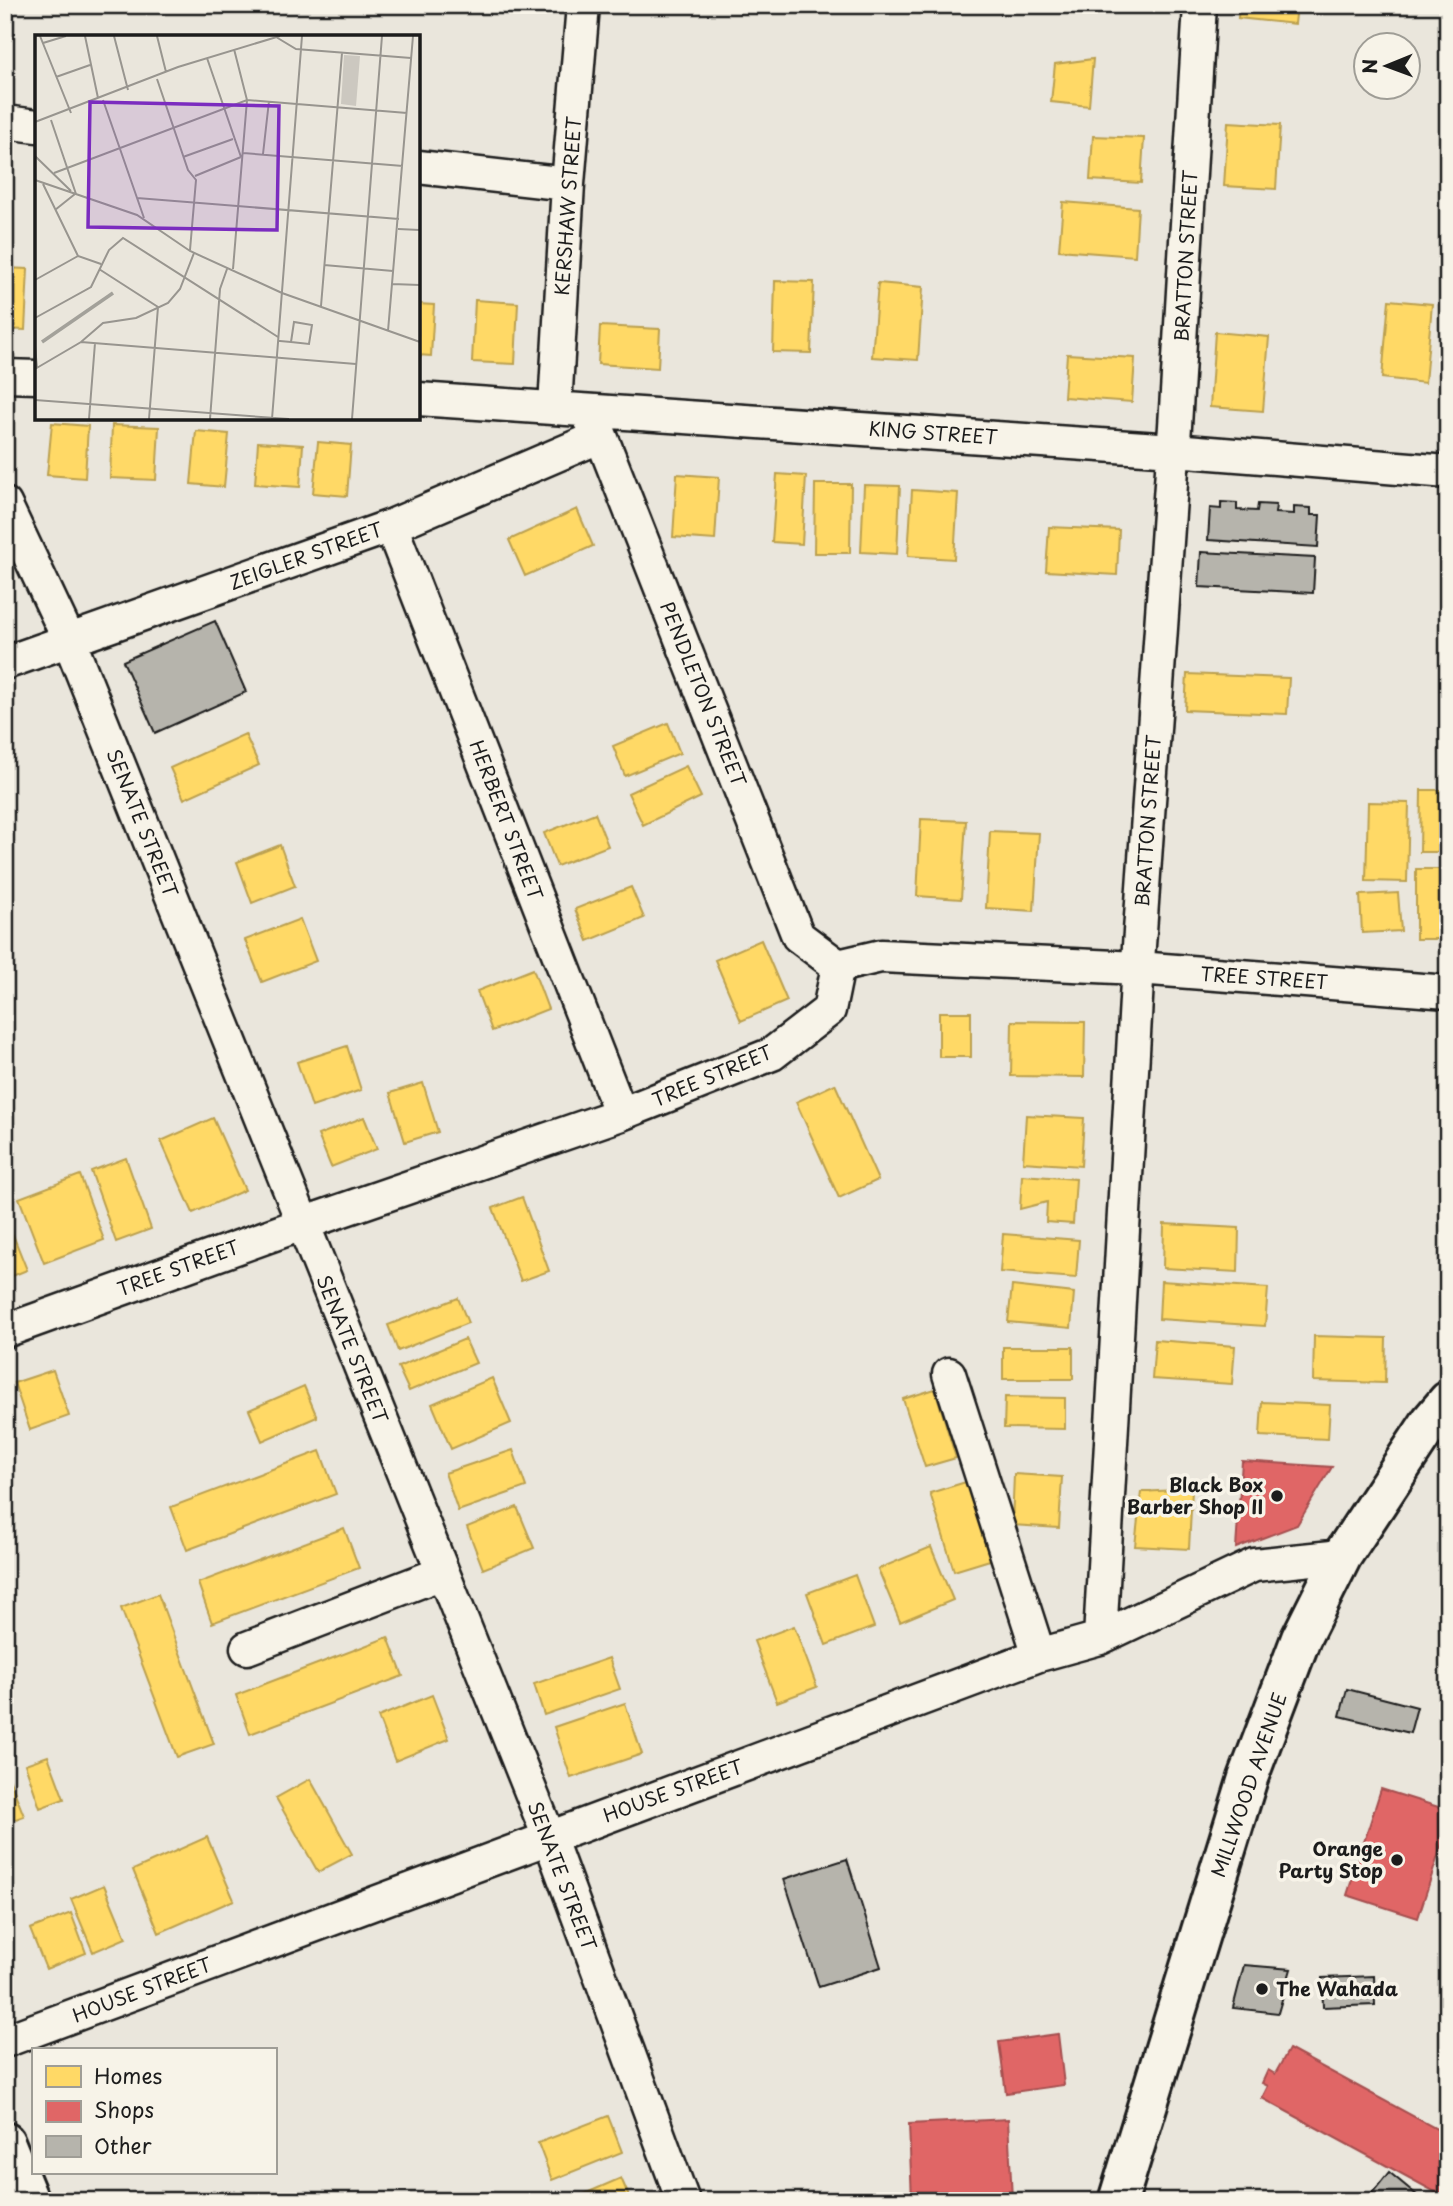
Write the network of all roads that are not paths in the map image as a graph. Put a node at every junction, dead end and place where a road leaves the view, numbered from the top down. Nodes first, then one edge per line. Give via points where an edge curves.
1 (583, 5) edge
2 (1200, 5) edge
3 (5, 122) edge
4 (35, 126) edge
5 (420, 167) edge
6 (568, 184) junction
7 (5, 376) edge
8 (35, 377) edge
9 (420, 399) edge
10 (569, 408) junction
11 (601, 436) junction
12 (1174, 450) junction
13 (1448, 472) edge
14 (5, 504) edge
15 (391, 526) junction
16 (69, 640) junction
17 (5, 663) edge
18 (838, 966) junction
19 (1138, 968) junction
20 (1448, 992) edge
21 (621, 1114) junction
22 (302, 1224) junction
23 (5, 1331) edge
24 (949, 1374) dead end
25 (1448, 1401) edge
26 (1342, 1556) junction
27 (442, 1573) junction
28 (1100, 1638) junction
29 (247, 1648) dead end
30 (1039, 1655) junction
31 (549, 1837) junction
32 (5, 2041) edge
33 (5, 2142) edge
34 (29, 2201) edge
35 (683, 2201) edge
36 (1118, 2201) edge

1 - 6 street, KERSHAW STREET
2 - 12 street, BRATTON STREET
3 - 4 street
5 - 6 street
6 - 10 street, KERSHAW STREET
7 - 8 street
9 - 10 street, KING STREET
10 - 11 street, PENDLETON STREET
10 - 12 street, KING STREET
11 - 15 street, ZEIGLER STREET
11 - 18 street, PENDLETON STREET via 798,936
12 - 13 street, KING STREET
12 - 19 street, BRATTON STREET
14 - 16 street, SENATE STREET
15 - 16 street, ZEIGLER STREET
15 - 21 street, HERBERT STREET
16 - 17 street, ZEIGLER STREET
16 - 22 street, SENATE STREET
18 - 19 street, TREE STREET via 881,956
18 - 21 street, TREE STREET via 829,1010 772,1054
19 - 20 street, TREE STREET
19 - 28 street, BRATTON STREET
21 - 22 street, TREE STREET
22 - 23 street, TREE STREET
22 - 27 street, SENATE STREET
24 - 30 street
25 - 26 main road, MILLWOOD AVENUE
26 - 28 street, HOUSE STREET via 1254,1565
26 - 36 main road, MILLWOOD AVENUE via 1301,1638 1254,1762
27 - 29 street
27 - 31 street, SENATE STREET
28 - 30 street, HOUSE STREET
30 - 31 street, HOUSE STREET
31 - 32 street, HOUSE STREET
31 - 35 street, SENATE STREET
33 - 34 main road

